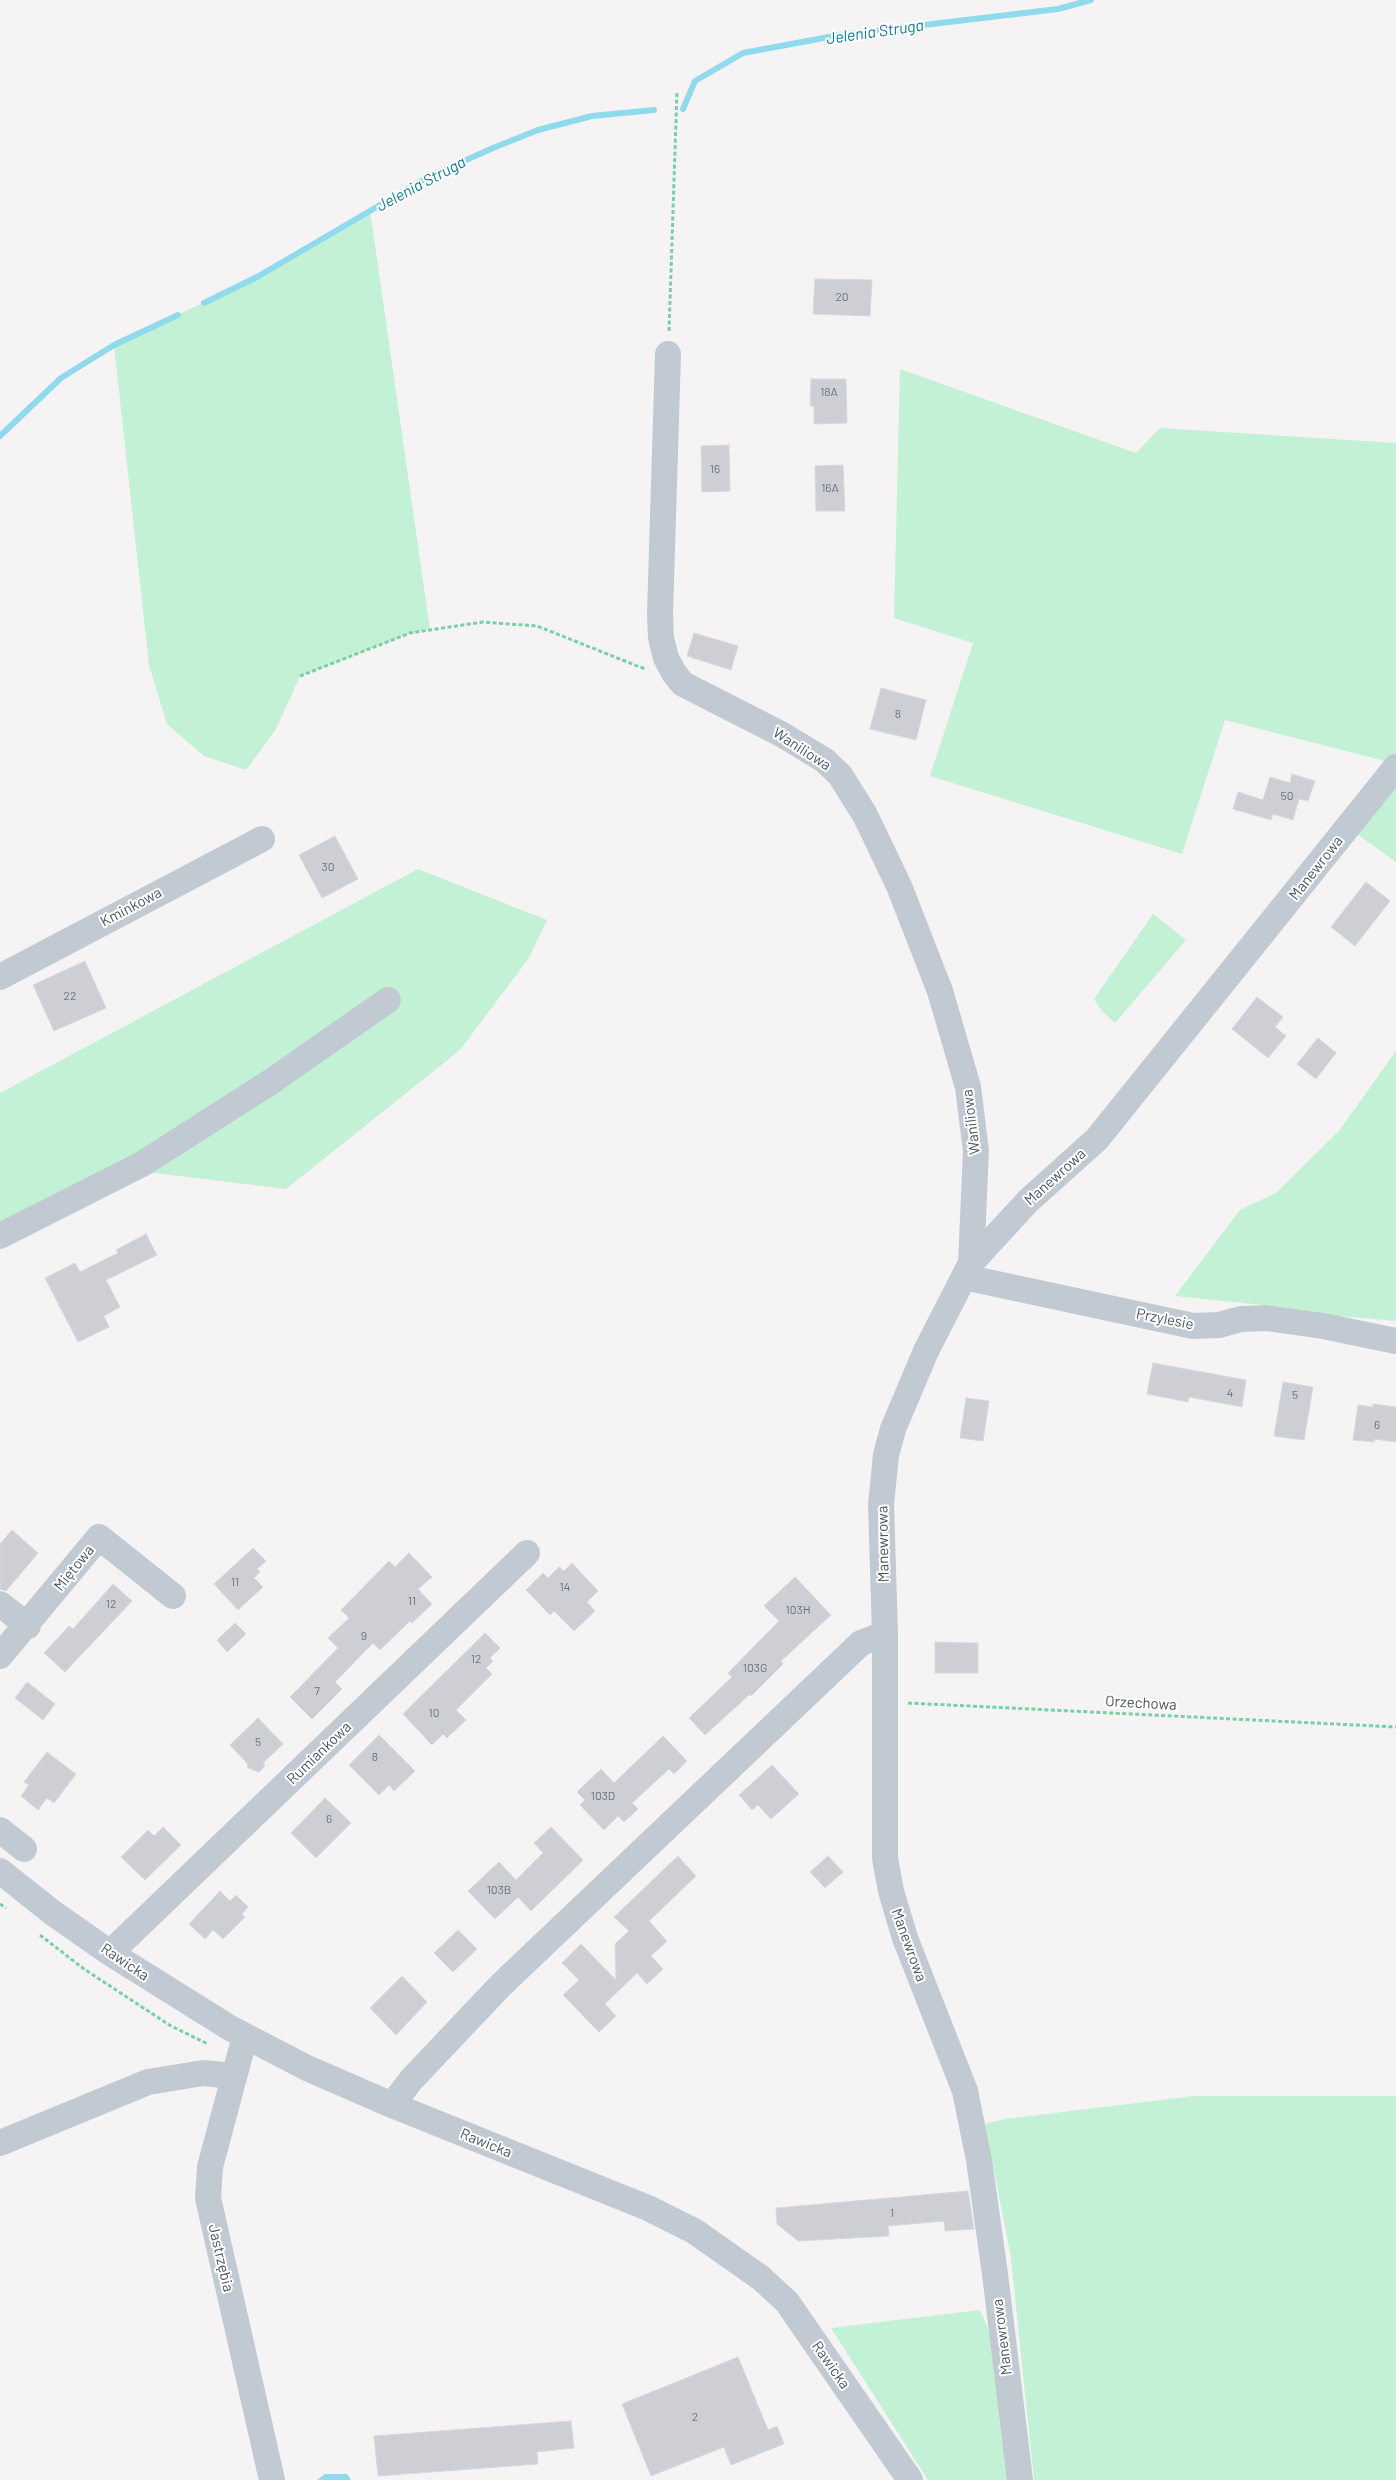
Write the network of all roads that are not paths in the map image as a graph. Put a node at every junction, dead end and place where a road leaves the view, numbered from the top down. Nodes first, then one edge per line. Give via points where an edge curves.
1 (668, 354) road end
2 (1396, 767) edge
3 (262, 839) dead end
4 (0, 977) edge
5 (388, 1000) dead end
6 (0, 1236) edge
7 (968, 1270) junction
8 (1396, 1341) edge
9 (527, 1552) dead end
10 (173, 1596) dead end
11 (0, 1604) edge
12 (28, 1626) junction
13 (885, 1634) junction
14 (0, 1656) edge
15 (0, 1830) edge
16 (24, 1849) dead end
17 (0, 1871) edge
18 (110, 1953) junction
19 (239, 2057) junction
20 (392, 2105) junction
21 (0, 2143) edge
22 (272, 2480) edge
23 (910, 2480) edge
24 (1020, 2480) edge

1 - 7 street, Waniliowa via 660,614 666,658 683,684 824,760 854,793 865,815 899,886 940,991 968,1087 976,1151
2 - 7 street, Manewrowa via 1097,1139 1028,1201
3 - 4 street, Kminkowa
5 - 6 street via 142,1164
7 - 8 street, Przylesie via 1193,1326 1266,1318
7 - 13 street, Manewrowa via 926,1351 893,1429 886,1455 881,1504
9 - 18 street, Rumiankowa
10 - 12 street, Miętowa via 99,1537
11 - 12 street
12 - 14 street, Miętowa
13 - 20 street via 861,1644 501,1985 411,2080
13 - 24 street, Manewrowa via 884,1842 889,1884 905,1938 965,2091 994,2264
15 - 16 street
17 - 18 street, Rawicka
18 - 19 street, Rawicka via 197,2009
19 - 20 street, Rawicka via 307,2068
19 - 21 street via 203,2073 148,2082
19 - 22 street, Jastrzębia via 210,2166 208,2198
20 - 23 street, Rawicka via 673,2219 761,2278 787,2302

